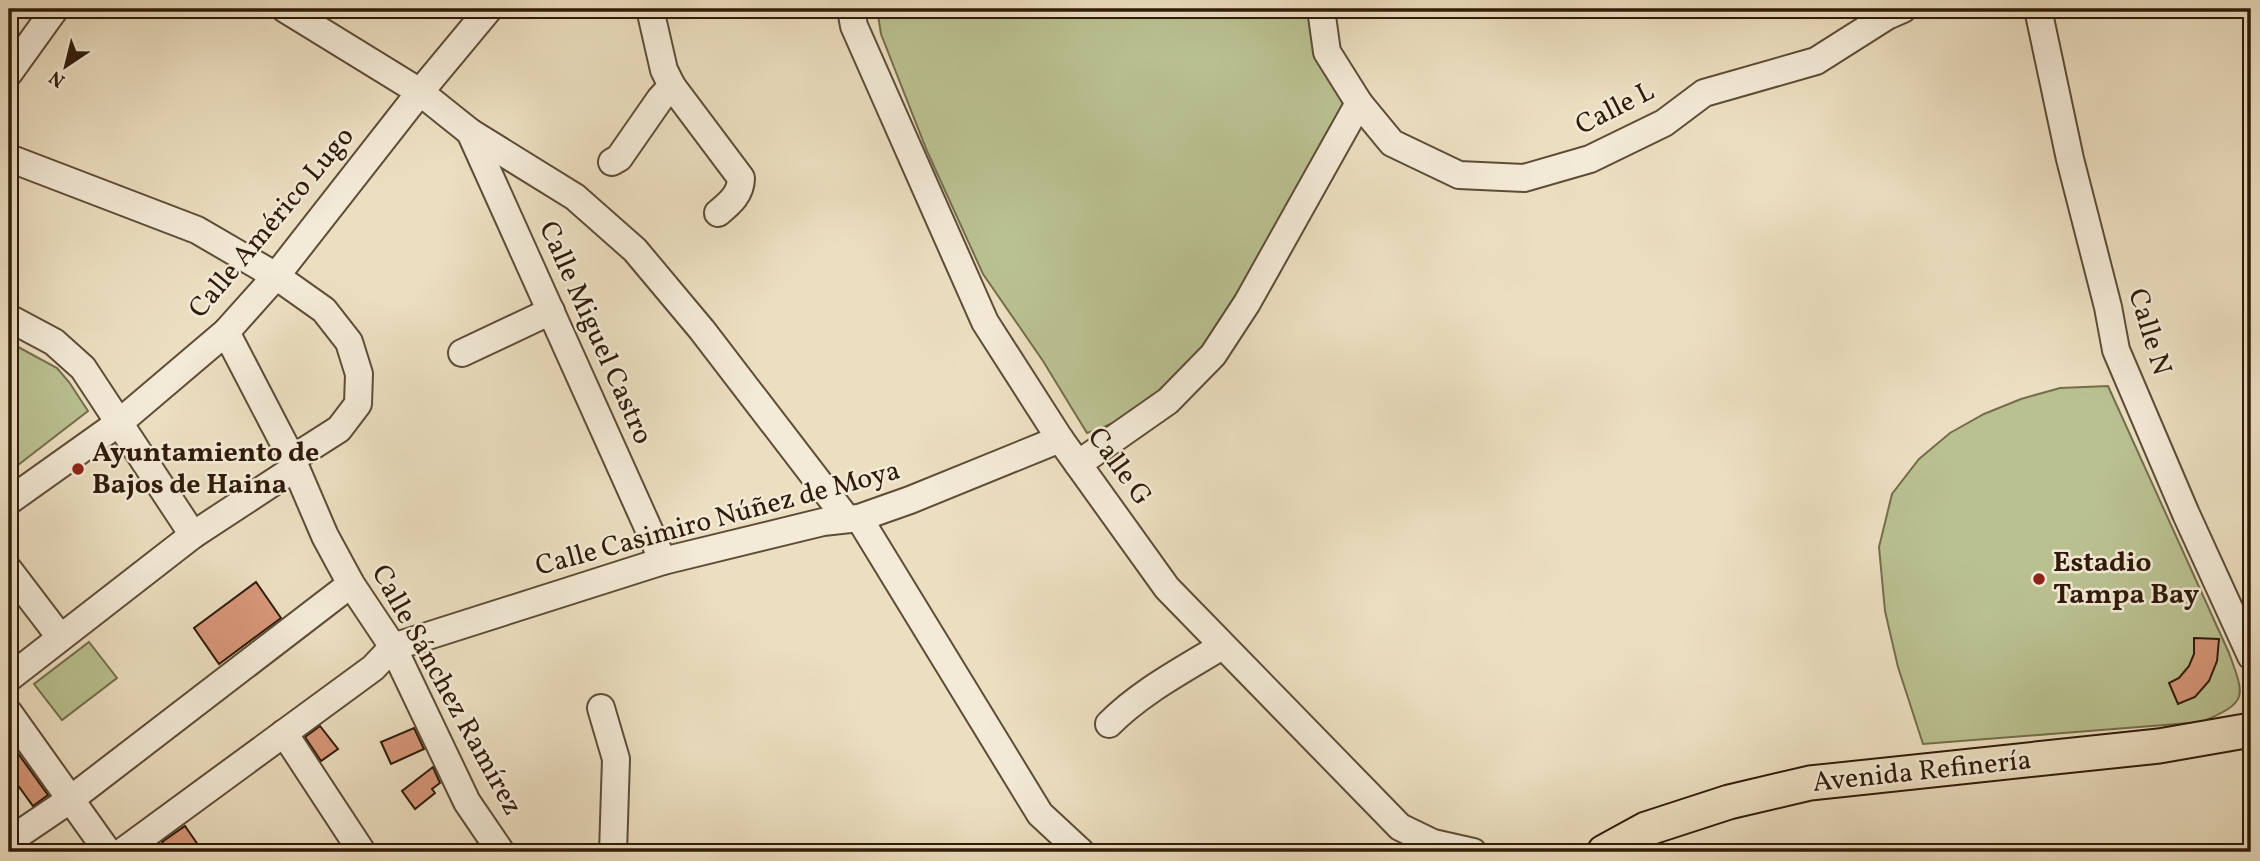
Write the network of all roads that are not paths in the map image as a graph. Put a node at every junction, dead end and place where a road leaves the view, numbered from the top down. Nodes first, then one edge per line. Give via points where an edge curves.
1 (55, 9) edge
2 (285, 9) edge
3 (650, 9) edge
4 (852, 9) edge
5 (1321, 9) edge
6 (1903, 9) edge
7 (2038, 9) edge
8 (482, 11) edge
9 (9, 73) edge
10 (672, 86) junction
11 (420, 92) junction
12 (1359, 103) junction
13 (470, 132) junction
14 (9, 158) edge
15 (612, 162) dead end
16 (718, 213) dead end
17 (276, 276) junction
18 (551, 311) junction
19 (9, 318) edge
20 (226, 332) junction
21 (462, 353) dead end
22 (120, 422) junction
23 (1060, 439) junction
24 (293, 463) junction
25 (1077, 464) junction
26 (9, 501) edge
27 (853, 519) junction
28 (192, 535) junction
29 (663, 561) junction
30 (9, 570) edge
31 (351, 584) junction
32 (60, 637) junction
33 (1222, 646) junction
34 (393, 647) junction
35 (2251, 656) edge
36 (9, 678) edge
37 (601, 708) dead end
38 (9, 713) edge
39 (1109, 724) dead end
40 (2251, 730) edge
41 (284, 733) junction
42 (71, 799) junction
43 (9, 841) edge
44 (108, 852) edge
45 (122, 852) edge
46 (362, 852) edge
47 (501, 852) edge
48 (613, 852) edge
49 (1081, 852) edge
50 (1473, 852) edge
51 (1604, 852) edge

1 - 9 street
2 - 11 street
3 - 10 street
4 - 23 street, Calle G via 854,26 985,322
5 - 12 street, Calle L via 1327,52
6 - 12 street, Calle L via 1816,61 1704,93 1664,123 1590,159 1524,178 1459,175 1392,143
7 - 35 street, Calle N via 2116,350
8 - 11 street, Calle Américo Lugo
10 - 15 street
10 - 16 street via 741,178 732,202
11 - 13 street
11 - 17 street, Calle Américo Lugo
12 - 25 street via 1213,355 1168,401
13 - 18 street, Calle Miguel Castro
13 - 27 street via 575,197 635,250
14 - 17 street via 197,230
17 - 20 street, Calle Américo Lugo
17 - 24 street via 324,310 349,342 359,374 358,404 339,429
18 - 21 street
18 - 29 street, Calle Miguel Castro
19 - 22 street via 54,342 83,368
20 - 22 street, Calle Américo Lugo
20 - 24 street, Calle Sánchez Ramírez
22 - 26 street, Calle Américo Lugo
22 - 28 street
23 - 25 street, Calle G
23 - 27 street, Calle Casimiro Núñez de Moya
24 - 28 street
24 - 31 street, Calle Sánchez Ramírez
25 - 33 street, Calle G via 1167,588
27 - 29 street, Calle Casimiro Núñez de Moya via 823,522
27 - 49 street via 1040,814
28 - 32 street
29 - 34 street, Calle Casimiro Núñez de Moya
30 - 32 street
31 - 34 street, Calle Sánchez Ramírez
31 - 42 street
32 - 36 street
33 - 39 street via 1148,691
33 - 50 street, Calle G via 1400,827 1433,843
34 - 41 street, Calle Casimiro Núñez de Moya via 373,668
34 - 47 street, Calle Sánchez Ramírez via 467,802
37 - 48 street via 616,759
38 - 42 street
40 - 51 main road, Avenida Refinería via 2159,746 1810,783 1729,802 1646,829
41 - 45 street, Calle Casimiro Núñez de Moya
41 - 46 street
42 - 43 street
42 - 44 street

